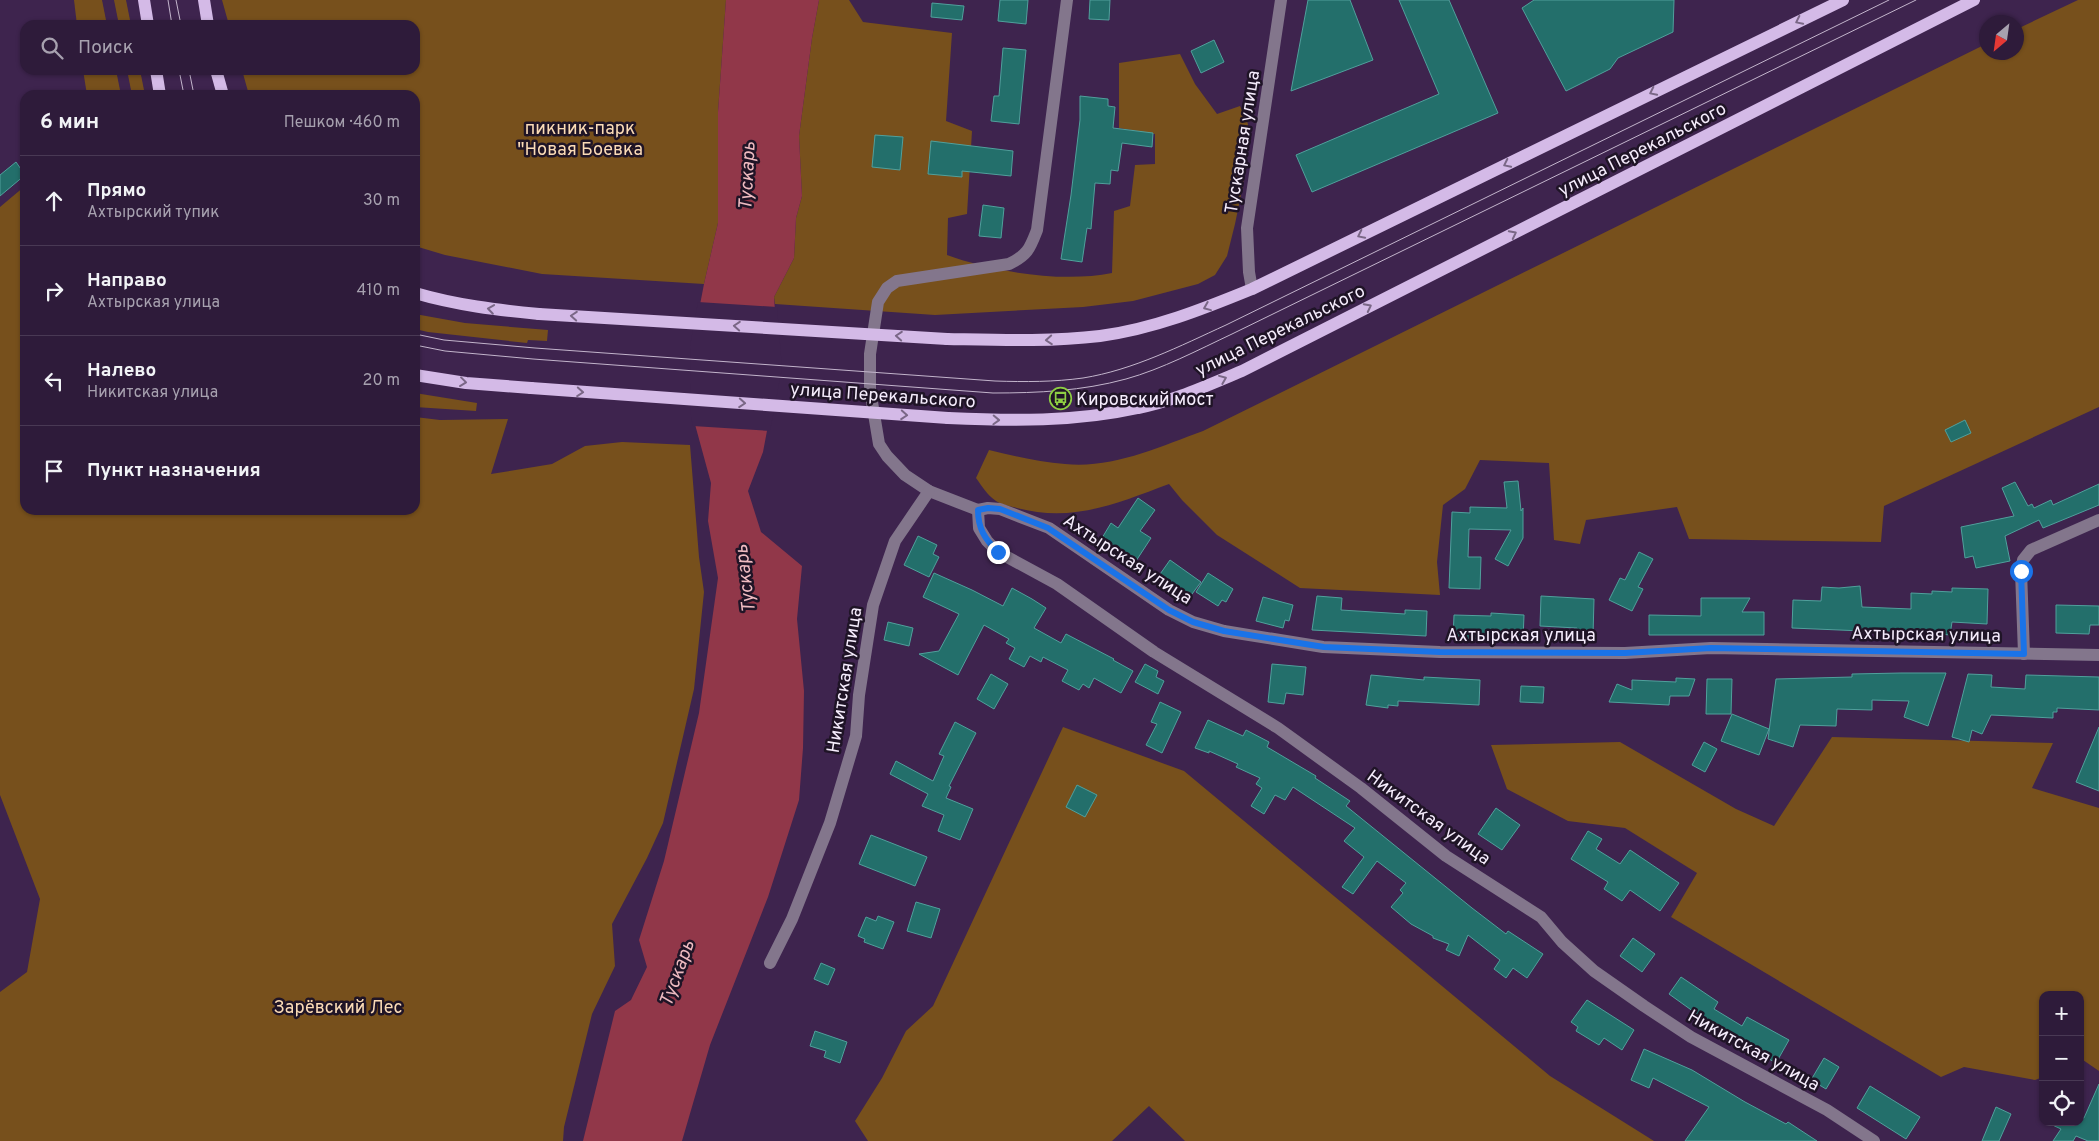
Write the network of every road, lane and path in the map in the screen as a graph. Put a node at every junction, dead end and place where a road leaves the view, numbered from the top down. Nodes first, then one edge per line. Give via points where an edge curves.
1 (144, 0) edge
2 (204, 0) edge
3 (1067, 0) edge
4 (1281, 0) edge
5 (1843, 0) edge
6 (1974, 0) edge
7 (147, 20) edge
8 (207, 20) edge
9 (157, 75) edge
10 (217, 75) edge
11 (159, 90) edge
12 (222, 90) edge
13 (1252, 289) junction
14 (420, 294) edge
15 (420, 376) edge
16 (930, 491) junction
17 (978, 510) junction
18 (2099, 520) edge
19 (2024, 654) junction
20 (2099, 655) edge
21 (770, 963) dead end
22 (1874, 1141) edge

1 - 7 main road
2 - 8 main road
3 - 16 street via 1037,230 1030,248 1009,264 897,281 887,288 878,302 870,354 870,390 879,444 905,475
4 - 13 street, Тускарная улица via 1247,228
5 -> 13 main road
15 -> 6 main road, улица Перекальского, bridge via 531,388 948,418 1021,421 1092,417 1139,408 1242,371
9 - 11 main road
10 - 12 main road
13 -> 14 main road, bridge via 1188,314 1130,330 1100,336 1026,341 539,314 442,301
16 - 17 street
16 - 21 street, Никитская улица via 895,541 873,605 854,745 830,823 792,919
17 - 19 street, Ахтырская улица via 1000,509 1048,528 1169,610 1193,622 1224,631 1324,647 1450,652 1625,653 1711,648
17 - 22 street, Никитская улица via 979,528 998,552 1057,584 1154,652 1278,728 1446,856 1541,917 1562,942 1594,971 1644,1006 1691,1037 1828,1110
18 - 19 street via 2031,550 2023,560
19 - 20 street, Ахтырская улица

